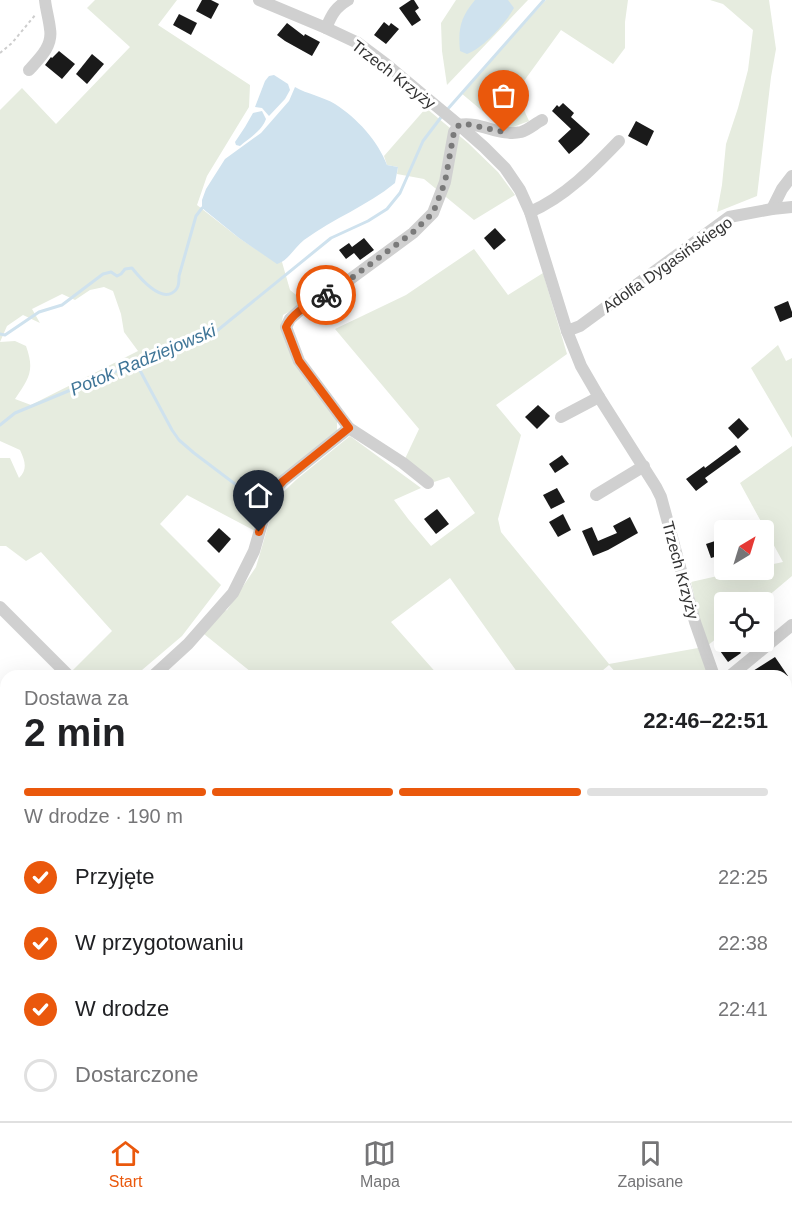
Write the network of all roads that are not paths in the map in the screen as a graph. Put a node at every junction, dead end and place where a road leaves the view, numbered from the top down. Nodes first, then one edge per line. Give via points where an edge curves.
1 (259, 0) edge
2 (348, 0) edge
3 (45, 3) edge
4 (327, 28) junction
5 (29, 70) dead end
6 (542, 120) dead end
7 (454, 121) junction
8 (619, 141) dead end
9 (792, 176) edge
10 (792, 207) edge
11 (772, 209) junction
12 (530, 212) junction
13 (567, 332) junction
14 (598, 397) junction
15 (561, 417) dead end
16 (349, 428) junction
17 (644, 466) junction
18 (429, 483) dead end
19 (596, 495) dead end
20 (0, 607) edge
21 (792, 625) edge
22 (63, 670) edge
23 (162, 670) edge
24 (712, 670) edge
25 (737, 670) edge

1 - 4 street, Trzech Krzyży
2 - 4 street via 334,11
3 - 5 street via 50,41
4 - 7 street, Trzech Krzyży via 386,64
6 - 7 street via 522,132
7 - 12 street, Trzech Krzyży via 505,168
7 - 16 street via 445,182 433,213 345,283 299,311 286,327 299,361
8 - 12 street via 558,197
9 - 11 street
10 - 11 street, Adolfa Dygasińskiego
11 - 13 street, Adolfa Dygasińskiego via 729,217
12 - 13 street, Trzech Krzyży
13 - 14 street, Trzech Krzyży
14 - 15 street
14 - 17 street, Trzech Krzyży
16 - 18 street
16 - 23 street via 273,492 254,551 233,593
17 - 19 street
17 - 24 street, Trzech Krzyży via 665,508 694,622
20 - 22 street
21 - 25 street

